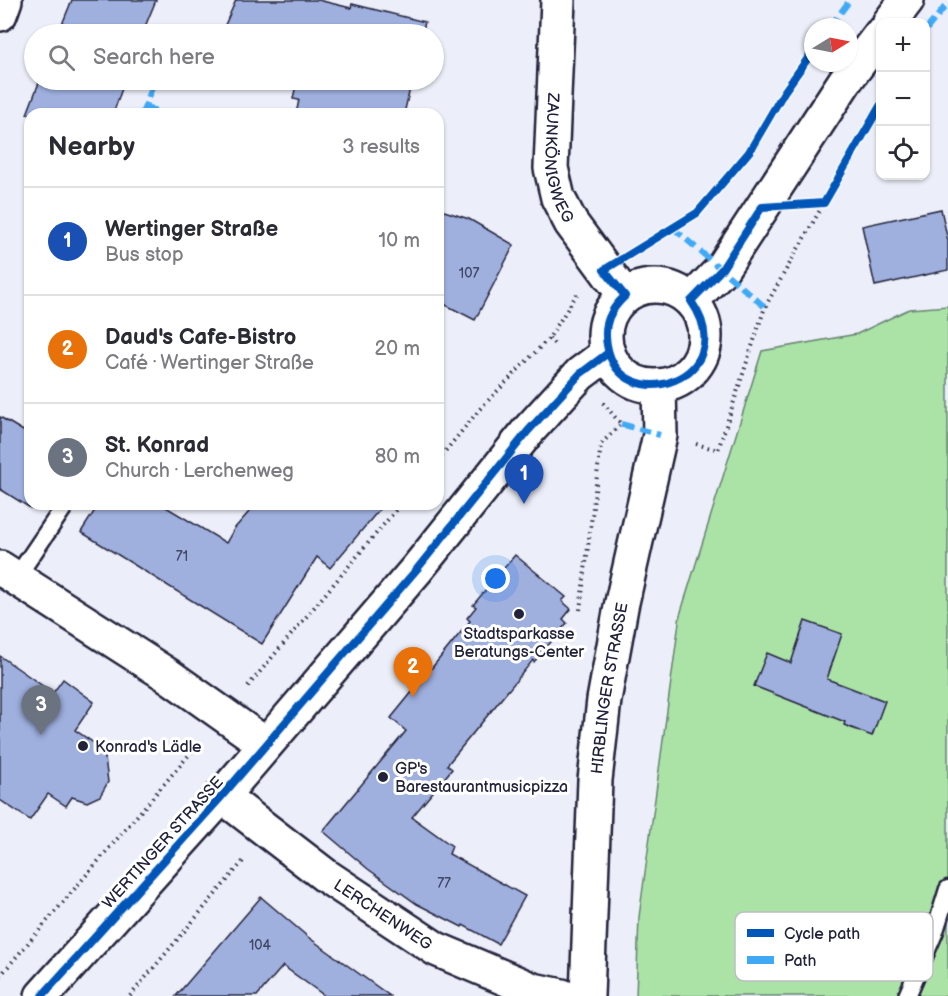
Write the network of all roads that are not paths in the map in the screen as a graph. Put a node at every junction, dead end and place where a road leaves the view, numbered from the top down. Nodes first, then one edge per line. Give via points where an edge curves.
1 (5, 0) edge
2 (558, 0) edge
3 (907, 0) edge
4 (0, 14) edge
5 (893, 18) edge
6 (876, 40) edge
7 (625, 296) junction
8 (691, 301) junction
9 (608, 353) junction
10 (659, 386) junction
11 (61, 510) edge
12 (8, 573) edge
13 (265, 744) junction
14 (222, 796) junction
15 (948, 889) edge
16 (933, 936) edge
17 (913, 981) edge
18 (42, 996) edge
19 (562, 996) edge
20 (587, 996) edge
21 (907, 996) edge

1 - 4 street
2 - 7 street, ZAUNKÖNIGWEG via 551,168 558,198 571,223
3 - 5 street
6 - 8 street via 722,269
7 - 8 street via 637,289 665,287
7 - 9 street via 608,319
8 - 10 street via 704,326 699,359 689,372
9 - 10 street via 627,378
9 - 13 street, WERTINGER STRASSE via 580,374 528,431 417,569
10 - 20 street, HIRBLINGER STRASSE via 660,435 604,700 595,780
11 - 12 lane
12 - 13 street via 170,676
13 - 14 street, WERTINGER STRASSE
14 - 18 street, WERTINGER STRASSE
14 - 19 street, LERCHENWEG via 326,876 436,950 533,990
15 - 16 lane
17 - 21 lane

